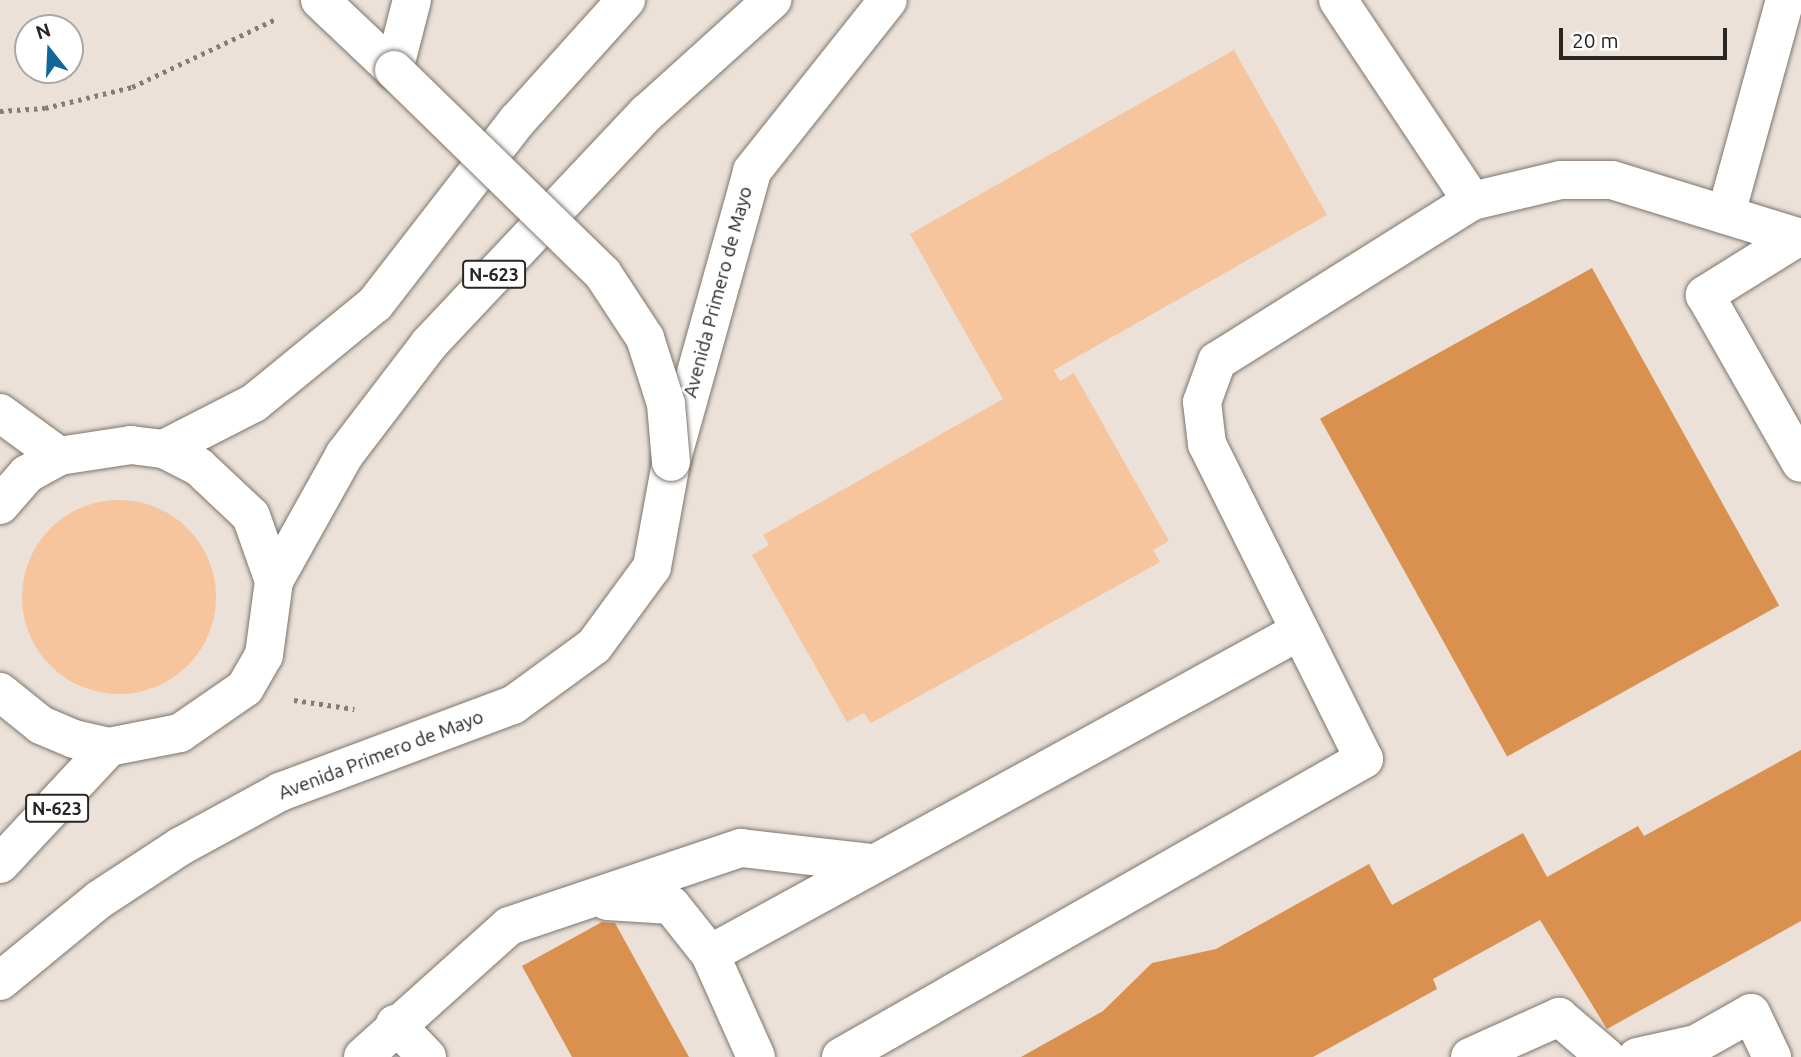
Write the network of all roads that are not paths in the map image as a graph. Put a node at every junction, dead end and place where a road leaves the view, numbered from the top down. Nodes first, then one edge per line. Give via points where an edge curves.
1 (412, 0) edge
2 (626, 0) edge
3 (772, 0) edge
4 (888, 0) edge
5 (1338, 0) edge
6 (1785, 0) edge
7 (302, 4) edge
8 (394, 70) junction
9 (1472, 201) junction
10 (1726, 215) junction
11 (1800, 237) edge
12 (0, 413) edge
13 (164, 449) junction
14 (59, 456) junction
15 (671, 461) junction
16 (1801, 463) edge
17 (0, 505) edge
18 (274, 580) junction
19 (1298, 632) junction
20 (0, 692) edge
21 (109, 747) junction
22 (870, 863) junction
23 (0, 864) edge
24 (587, 900) junction
25 (710, 954) junction
26 (0, 981) edge
27 (395, 1024) junction
28 (363, 1057) edge
29 (427, 1057) edge
30 (756, 1057) edge
31 (841, 1057) edge
32 (1469, 1057) edge
33 (1606, 1057) edge
34 (1637, 1057) edge
35 (1772, 1057) edge

1 - 8 main road
2 - 13 main road via 517,121 375,304 254,403
3 - 18 main road, N-623 via 647,113 429,344 345,454
4 - 15 main road, Avenida Primero de Mayo via 752,171
5 - 9 main road
6 - 10 main road
7 - 8 main road, Avenida Primero de Mayo
8 - 15 main road, Avenida Primero de Mayo, bridge via 603,274 649,347 666,404
9 - 10 main road via 1561,180 1612,180
9 - 19 main road via 1217,361 1202,402 1207,444
10 - 11 main road
11 - 16 main road via 1705,295
12 - 14 main road
13 - 14 main road, N-623 via 131,445
13 - 18 main road, N-623 via 209,475 251,516
14 - 17 main road, N-623 via 27,474
15 - 26 main road, Avenida Primero de Mayo via 652,567 594,646 513,705 280,792 181,846 100,900
18 - 21 main road, N-623 via 264,654 245,688 180,733
19 - 22 main road
19 - 31 main road via 1364,759
20 - 21 main road, N-623 via 41,725
21 - 23 main road, N-623
22 - 24 main road via 741,848
22 - 25 main road
24 - 25 main road via 671,905
24 - 27 main road via 509,926
25 - 30 main road
27 - 28 main road
27 - 29 main road
32 - 33 main road via 1559,1017
34 - 35 main road via 1696,1044 1751,1013

